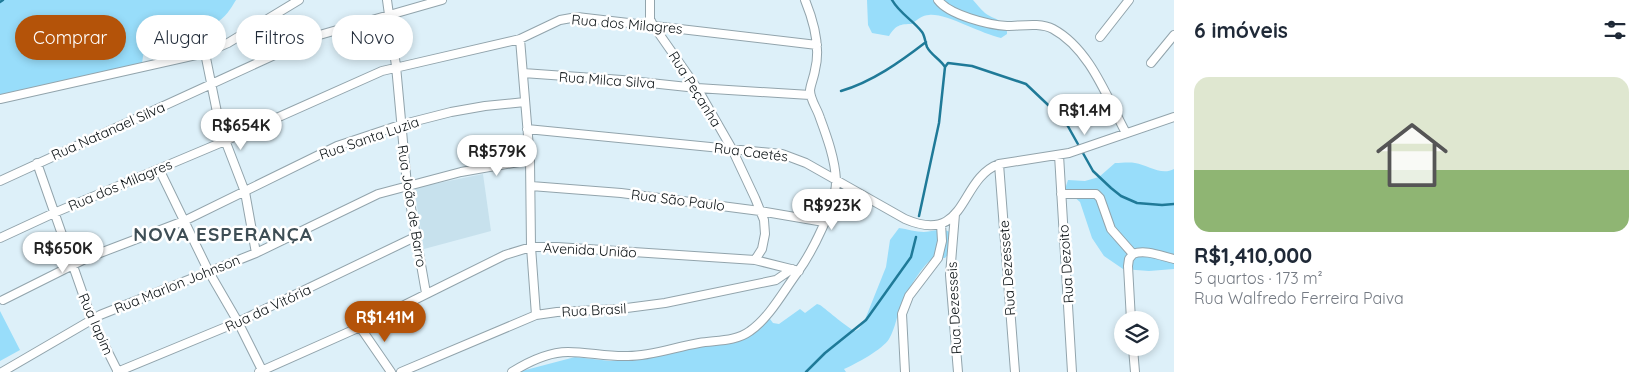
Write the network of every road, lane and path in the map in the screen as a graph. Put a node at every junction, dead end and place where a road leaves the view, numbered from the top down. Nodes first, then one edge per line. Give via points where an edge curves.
1 (299, 0) edge
2 (387, 0) edge
3 (442, 0) edge
4 (650, 0) edge
5 (805, 0) edge
6 (938, 0) edge
7 (1128, 0) edge
8 (389, 14) junction
9 (653, 25) junction
10 (1174, 34) edge
11 (1100, 37) dead end
12 (520, 39) junction
13 (226, 44) edge
14 (817, 45) junction
15 (174, 60) edge
16 (206, 60) edge
17 (1151, 63) dead end
18 (396, 66) junction
19 (524, 73) junction
20 (211, 85) junction
21 (697, 88) junction
22 (810, 95) junction
23 (0, 99) edge
24 (525, 102) junction
25 (1174, 117) edge
26 (400, 125) junction
27 (527, 129) junction
28 (1126, 133) junction
29 (225, 141) junction
30 (732, 150) junction
31 (1058, 155) junction
32 (530, 160) junction
33 (37, 163) junction
34 (1000, 164) junction
35 (159, 169) junction
36 (0, 180) edge
37 (836, 181) junction
38 (407, 185) junction
39 (531, 186) junction
40 (245, 192) junction
41 (1061, 194) junction
42 (760, 211) junction
43 (54, 213) junction
44 (955, 214) junction
45 (184, 221) junction
46 (824, 222) junction
47 (941, 224) junction
48 (415, 237) junction
49 (0, 238) edge
50 (531, 247) junction
51 (256, 253) junction
52 (1132, 254) junction
53 (1174, 259) edge
54 (755, 260) junction
55 (72, 265) junction
56 (795, 270) junction
57 (209, 272) junction
58 (426, 293) junction
59 (3, 300) dead end
60 (1130, 311) edge
61 (536, 315) junction
62 (92, 320) junction
63 (238, 322) junction
64 (360, 327) junction
65 (1134, 356) edge
66 (277, 368) edge
67 (260, 371) edge
68 (2, 372) edge
69 (118, 372) edge
70 (391, 372) edge
71 (401, 372) edge
72 (512, 372) edge
73 (905, 372) edge
74 (958, 372) edge
75 (1015, 372) edge
76 (1072, 372) edge
77 (1135, 372) edge

1 - 13 street
2 - 8 street, Rua João de Barro
3 - 8 street, Rua Natanael Silva
4 - 9 street, Rua Peçanha
5 - 14 street
6 - 28 street via 950,10 988,23 1052,28 1066,38 1094,72
7 - 11 street
8 - 18 street, Rua João de Barro
8 - 20 street, Rua Natanael Silva via 316,36
9 - 12 street, Rua dos Milagres via 569,17
9 - 14 street, Rua dos Milagres
9 - 21 street, Rua Peçanha
10 - 17 street
12 - 18 street, Rua dos Milagres
12 - 19 street
14 - 22 street
15 - 23 street
16 - 20 street
18 - 26 street, Rua João de Barro
18 - 29 street, Rua dos Milagres
19 - 21 street, Rua Milca Silva
19 - 24 street
20 - 29 street
20 - 33 street, Rua Natanael Silva
21 - 22 street, Rua Milca Silva
21 - 30 street, Rua Peçanha
22 - 37 street via 820,116
24 - 26 street, Rua Santa Luzia via 469,108
24 - 27 street
25 - 28 street
26 - 38 street, Rua João de Barro
26 - 40 street, Rua Santa Luzia via 337,146
27 - 30 street, Rua Caetés
27 - 32 street
28 - 31 street
29 - 35 street, Rua dos Milagres
29 - 40 street
30 - 37 street, Rua Caetés via 794,157
30 - 42 street, Rua Peçanha
31 - 34 street
31 - 41 street, Rua Dezoito
32 - 38 street, Rua Marlon Johnson
32 - 39 street
33 - 36 street, Rua Natanael Silva
33 - 43 street, Rua Iapim
34 - 44 street via 980,176
34 - 75 street, Rua Dezessete
35 - 43 street, Rua dos Milagres
35 - 45 street
37 - 46 street
37 - 47 street, Rua Caetés via 917,225
38 - 48 street, Rua João de Barro
38 - 51 street, Rua Marlon Johnson via 367,199
39 - 42 street, Rua São Paulo via 621,193
39 - 50 street
40 - 45 street, Rua Santa Luzia
40 - 51 street
41 - 52 street via 1096,194 1111,228
41 - 76 street, Rua Dezoito
42 - 46 street, Rua São Paulo
42 - 54 street, Rua Peçanha via 765,234 762,249
43 - 49 street, Rua dos Milagres
43 - 55 street, Rua Iapim
44 - 47 street
44 - 74 street, Rua Dezesseis via 950,275
45 - 55 street, Rua Santa Luzia
45 - 57 street
46 - 56 street via 811,251
47 - 73 street via 938,258 909,296 902,314
48 - 58 street, Rua João de Barro
48 - 63 street, Rua da Vitória
50 - 54 street, Avenida União
50 - 58 street, Avenida União via 504,255
50 - 61 street
51 - 57 street, Rua Marlon Johnson
52 - 53 street via 1145,252
52 - 60 street via 1128,266
54 - 56 street, Avenida União
55 - 59 street, Rua Santa Luzia
55 - 62 street, Rua Iapim
56 - 61 street, Rua Brasil via 776,280 666,303
56 - 72 street via 757,325 740,336 641,356 556,353
57 - 62 street, Rua Marlon Johnson
57 - 63 street
58 - 64 street, Avenida União
61 - 71 street, Rua Brasil
62 - 68 street, Rua Marlon Johnson
62 - 69 street, Rua Iapim
63 - 67 street
63 - 69 street, Rua da Vitória
64 - 66 street, Avenida União
64 - 70 street
65 - 77 street
66 - 67 street, Avenida União

